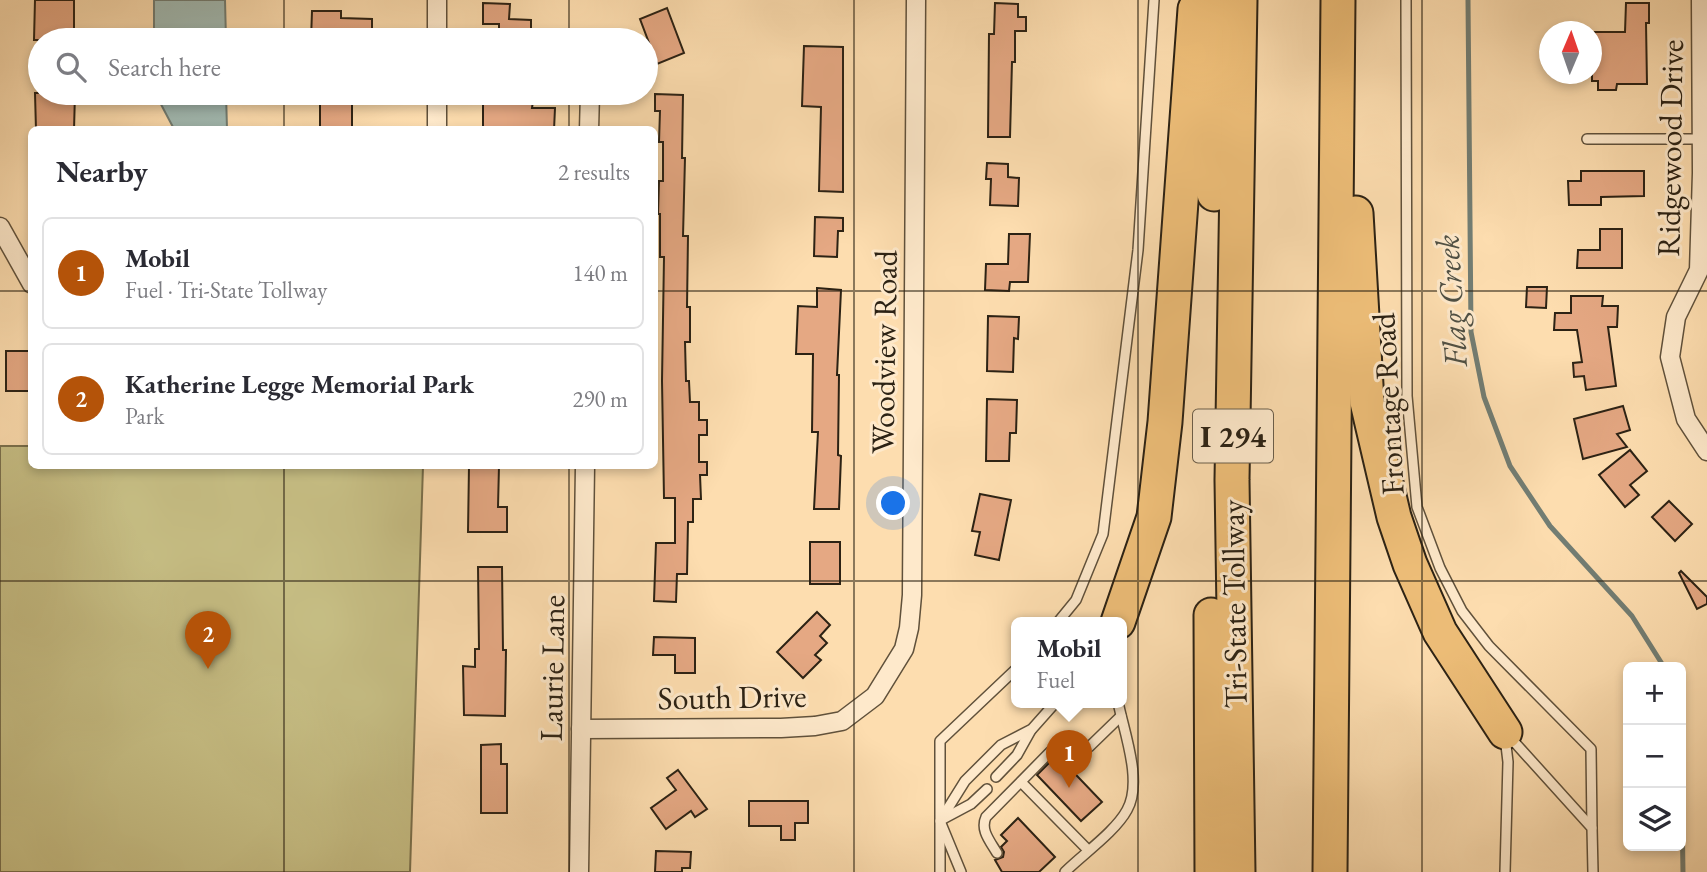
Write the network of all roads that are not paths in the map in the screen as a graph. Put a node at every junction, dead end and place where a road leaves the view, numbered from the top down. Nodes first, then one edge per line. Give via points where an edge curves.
1 (437, 0) edge
2 (916, 0) edge
3 (1154, 0) edge
4 (1196, 0) edge
5 (1215, 0) edge
6 (1240, 0) edge
7 (1338, 0) edge
8 (1344, 0) edge
9 (1406, 0) edge
10 (1703, 8) edge
11 (437, 28) edge
12 (437, 105) edge
13 (590, 105) edge
14 (437, 126) edge
15 (589, 126) edge
16 (1587, 139) dead end
17 (1702, 139) junction
18 (0, 227) edge
19 (1703, 271) edge
20 (28, 277) edge
21 (1707, 451) edge
22 (585, 469) edge
23 (1062, 617) edge
24 (1120, 617) edge
25 (1011, 675) edge
26 (875, 696) joint
27 (1051, 708) edge
28 (1119, 708) edge
29 (1121, 716) junction
30 (581, 729) junction
31 (1032, 729) junction
32 (1504, 732) junction
33 (996, 777) dead end
34 (1021, 782) junction
35 (987, 789) dead end
36 (940, 821) junction
37 (1592, 828) junction
38 (1088, 850) junction
39 (997, 853) dead end
40 (579, 872) edge
41 (940, 872) edge
42 (961, 872) edge
43 (1065, 872) edge
44 (1212, 872) edge
45 (1238, 872) edge
46 (1330, 872) edge
47 (1505, 872) edge
48 (1593, 872) edge

1 - 11 street
2 - 26 street, Woodview Road via 912,595 904,649
3 - 23 lane via 1138,250 1103,534 1076,600
4 - 24 highway via 1154,517
5 - 44 highway, Tri-State Tollway / I 294
6 - 45 highway, Tri-State Tollway / I 294 via 1232,480
7 - 46 highway
8 - 32 highway via 1367,402 1410,564 1440,632
9 - 37 lane, Frontage Road via 1407,396 1417,507 1462,611 1489,646 1591,749
10 - 17 street, Ridgewood Drive
12 - 14 street
13 - 15 street
16 - 17 lane
17 - 19 street, Ridgewood Drive
18 - 20 street
19 - 21 street, Ridgewood Drive via 1676,317 1670,357 1686,419
22 - 30 street, Laurie Lane
25 - 36 lane via 940,741
26 - 30 street, South Drive via 842,721 814,726
27 - 31 lane
28 - 29 lane
29 - 34 lane via 1089,747 1055,747
29 - 38 lane via 1133,796 1127,810
30 - 40 street, Laurie Lane
31 - 33 lane via 1017,755
31 - 36 lane via 1001,745 965,781
32 - 37 lane
32 - 47 lane via 1508,762
34 - 38 lane
34 - 39 lane via 986,817 985,833
35 - 36 lane
36 - 41 lane
36 - 42 lane
37 - 48 lane, Frontage Road
38 - 43 lane

